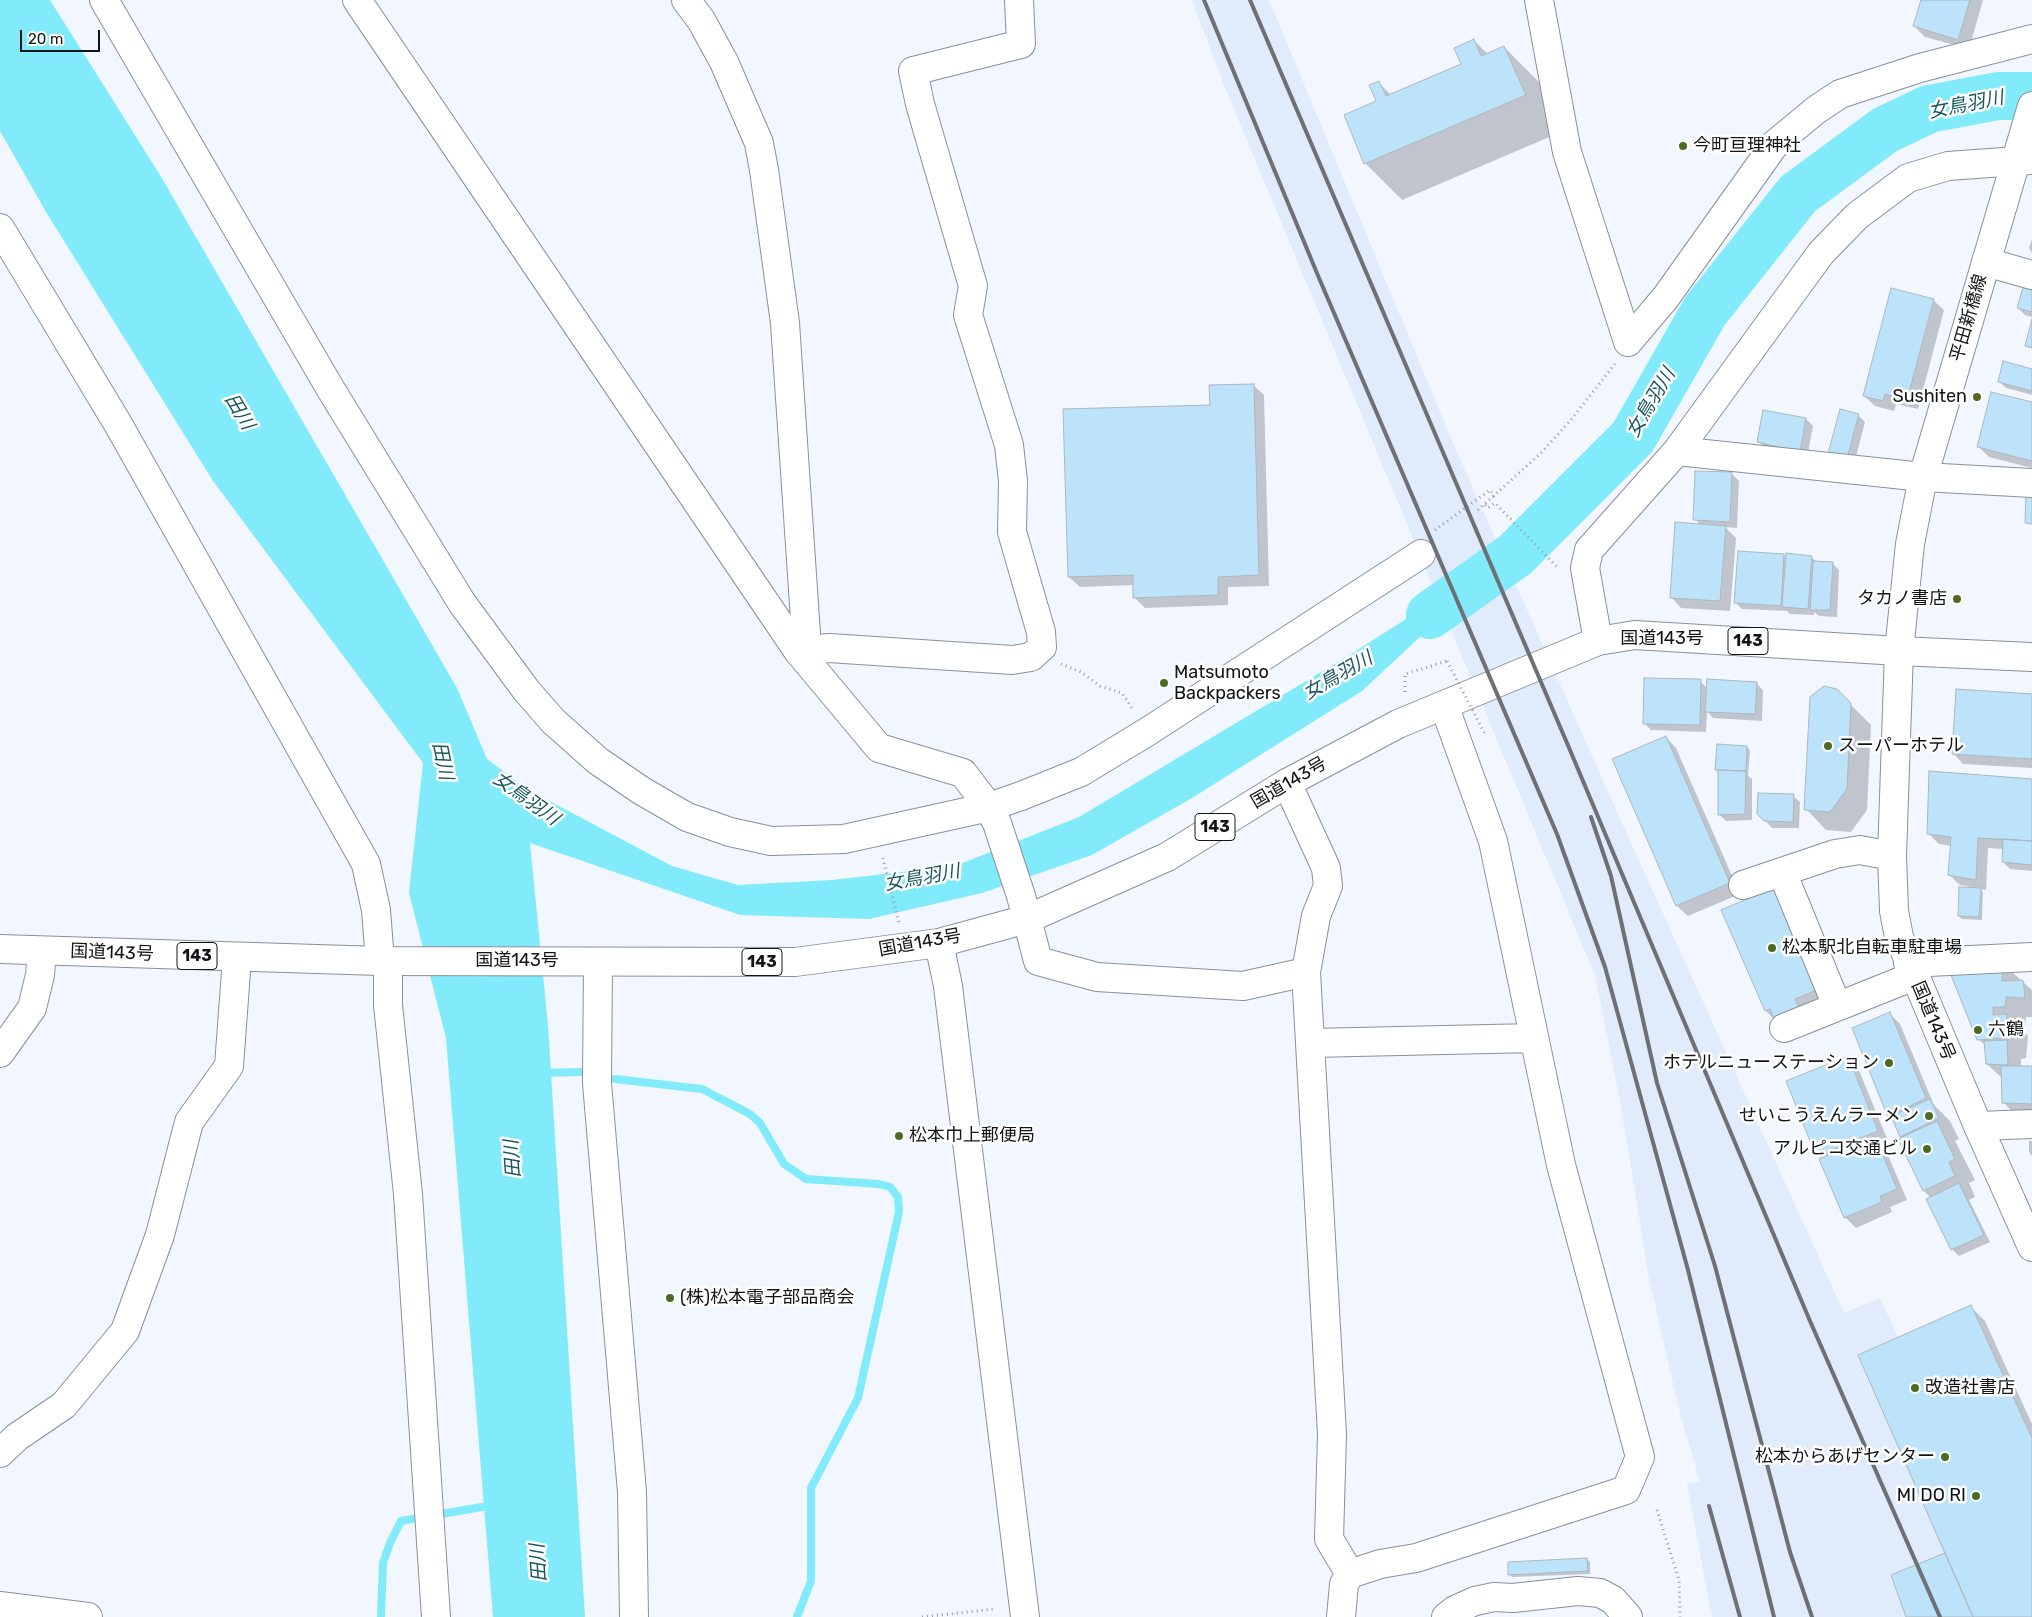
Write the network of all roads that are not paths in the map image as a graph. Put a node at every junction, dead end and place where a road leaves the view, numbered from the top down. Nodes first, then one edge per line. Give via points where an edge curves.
1 (104, 0) edge
2 (357, 0) edge
3 (686, 0) edge
4 (1019, 0) edge
5 (1539, 0) edge
6 (2032, 39) edge
7 (2032, 106) edge
8 (2024, 154) edge
9 (0, 228) edge
10 (1986, 262) junction
11 (2032, 275) edge
12 (1677, 451) junction
13 (1922, 477) junction
14 (2032, 483) edge
15 (1421, 554) road end
16 (1598, 641) junction
17 (798, 651) junction
18 (1899, 651) junction
19 (2032, 657) edge
20 (1444, 705) junction
21 (1287, 783) junction
22 (993, 815) junction
23 (1892, 856) junction
24 (1782, 872) junction
25 (1743, 885) dead end
26 (1024, 907) junction
27 (938, 943) junction
28 (0, 949) edge
29 (42, 951) junction
30 (2032, 956) edge
31 (237, 958) junction
32 (387, 961) junction
33 (590, 962) junction
34 (1911, 969) junction
35 (1306, 972) junction
36 (1837, 1006) junction
37 (1788, 1023) dead end
38 (1534, 1038) junction
39 (1311, 1043) junction
40 (0, 1053) edge
41 (2032, 1124) edge
42 (1978, 1126) junction
43 (2032, 1247) edge
44 (0, 1453) edge
45 (1350, 1574) junction
46 (1536, 1596) junction
47 (0, 1606) edge
48 (88, 1617) edge
49 (436, 1617) edge
50 (634, 1617) edge
51 (1025, 1617) edge
52 (1341, 1617) edge
53 (1446, 1617) edge
54 (1513, 1617) edge
55 (1628, 1617) edge

1 - 22 main road via 330,388 451,586 553,721 598,761 687,817 730,832 771,841 844,840
2 - 17 main road
3 - 17 main road via 724,62 756,134 764,170 785,324 806,634
4 - 17 main road via 1020,44 913,72 972,286 968,315 1009,445 1013,481 1012,532 1041,632 1042,647 1031,657 1012,660 839,649
5 - 6 main road via 1567,152 1628,342 1666,297 1775,144 1816,110 1840,94 1920,68
7 - 8 main road, 平田新橋線
8 - 10 main road, 平田新橋線
8 - 12 main road via 1948,166 1908,178 1857,216 1821,253
9 - 32 main road via 118,424 366,864
10 - 11 main road
10 - 13 main road, 平田新橋線
12 - 13 main road
12 - 16 main road via 1589,550 1585,568
13 - 14 main road
13 - 18 main road, 平田新橋線 via 1910,544
15 - 22 main road via 1147,732 1081,772
16 - 18 main road, 国道143号 / 143 via 1634,635
16 - 20 main road, 国道143号 / 143
17 - 22 main road via 879,748 963,773
18 - 19 main road
18 - 23 main road, 国道143号
20 - 21 main road, 国道143号 / 143 via 1398,724
20 - 38 main road via 1493,841
21 - 26 main road, 国道143号 / 143 via 1167,857
21 - 35 main road via 1326,868 1328,886 1316,916
22 - 26 main road
23 - 24 main road via 1860,850 1835,854
23 - 34 main road, 国道143号 via 1894,911 1899,937
24 - 25 main road
24 - 36 main road
26 - 27 main road, 国道143号 / 143
26 - 35 main road via 1038,961 1097,977 1243,986
27 - 33 main road, 国道143号 / 143 via 795,962
27 - 51 main road via 948,986
28 - 29 main road, 国道143号 / 143
29 - 31 main road, 国道143号 / 143
29 - 40 main road via 32,1008
30 - 34 main road
31 - 32 main road, 国道143号 / 143
31 - 44 main road via 228,1066 189,1122 160,1235 125,1331 64,1405 17,1437
32 - 33 main road, 国道143号 / 143
32 - 49 main road via 388,1005 409,1204
33 - 50 main road via 597,1083 632,1492
34 - 36 main road
34 - 42 main road, 国道143号
35 - 39 main road
36 - 37 main road
38 - 39 main road
38 - 45 main road via 1561,1165 1640,1457 1626,1490 1416,1558 1380,1564
39 - 45 main road via 1332,1434 1329,1538
41 - 42 main road
42 - 43 main road, 国道143号
45 - 52 main road via 1344,1584
46 - 53 main road via 1475,1601
46 - 54 main road via 1519,1607
46 - 55 main road via 1578,1591 1600,1593 1613,1600
47 - 48 main road

